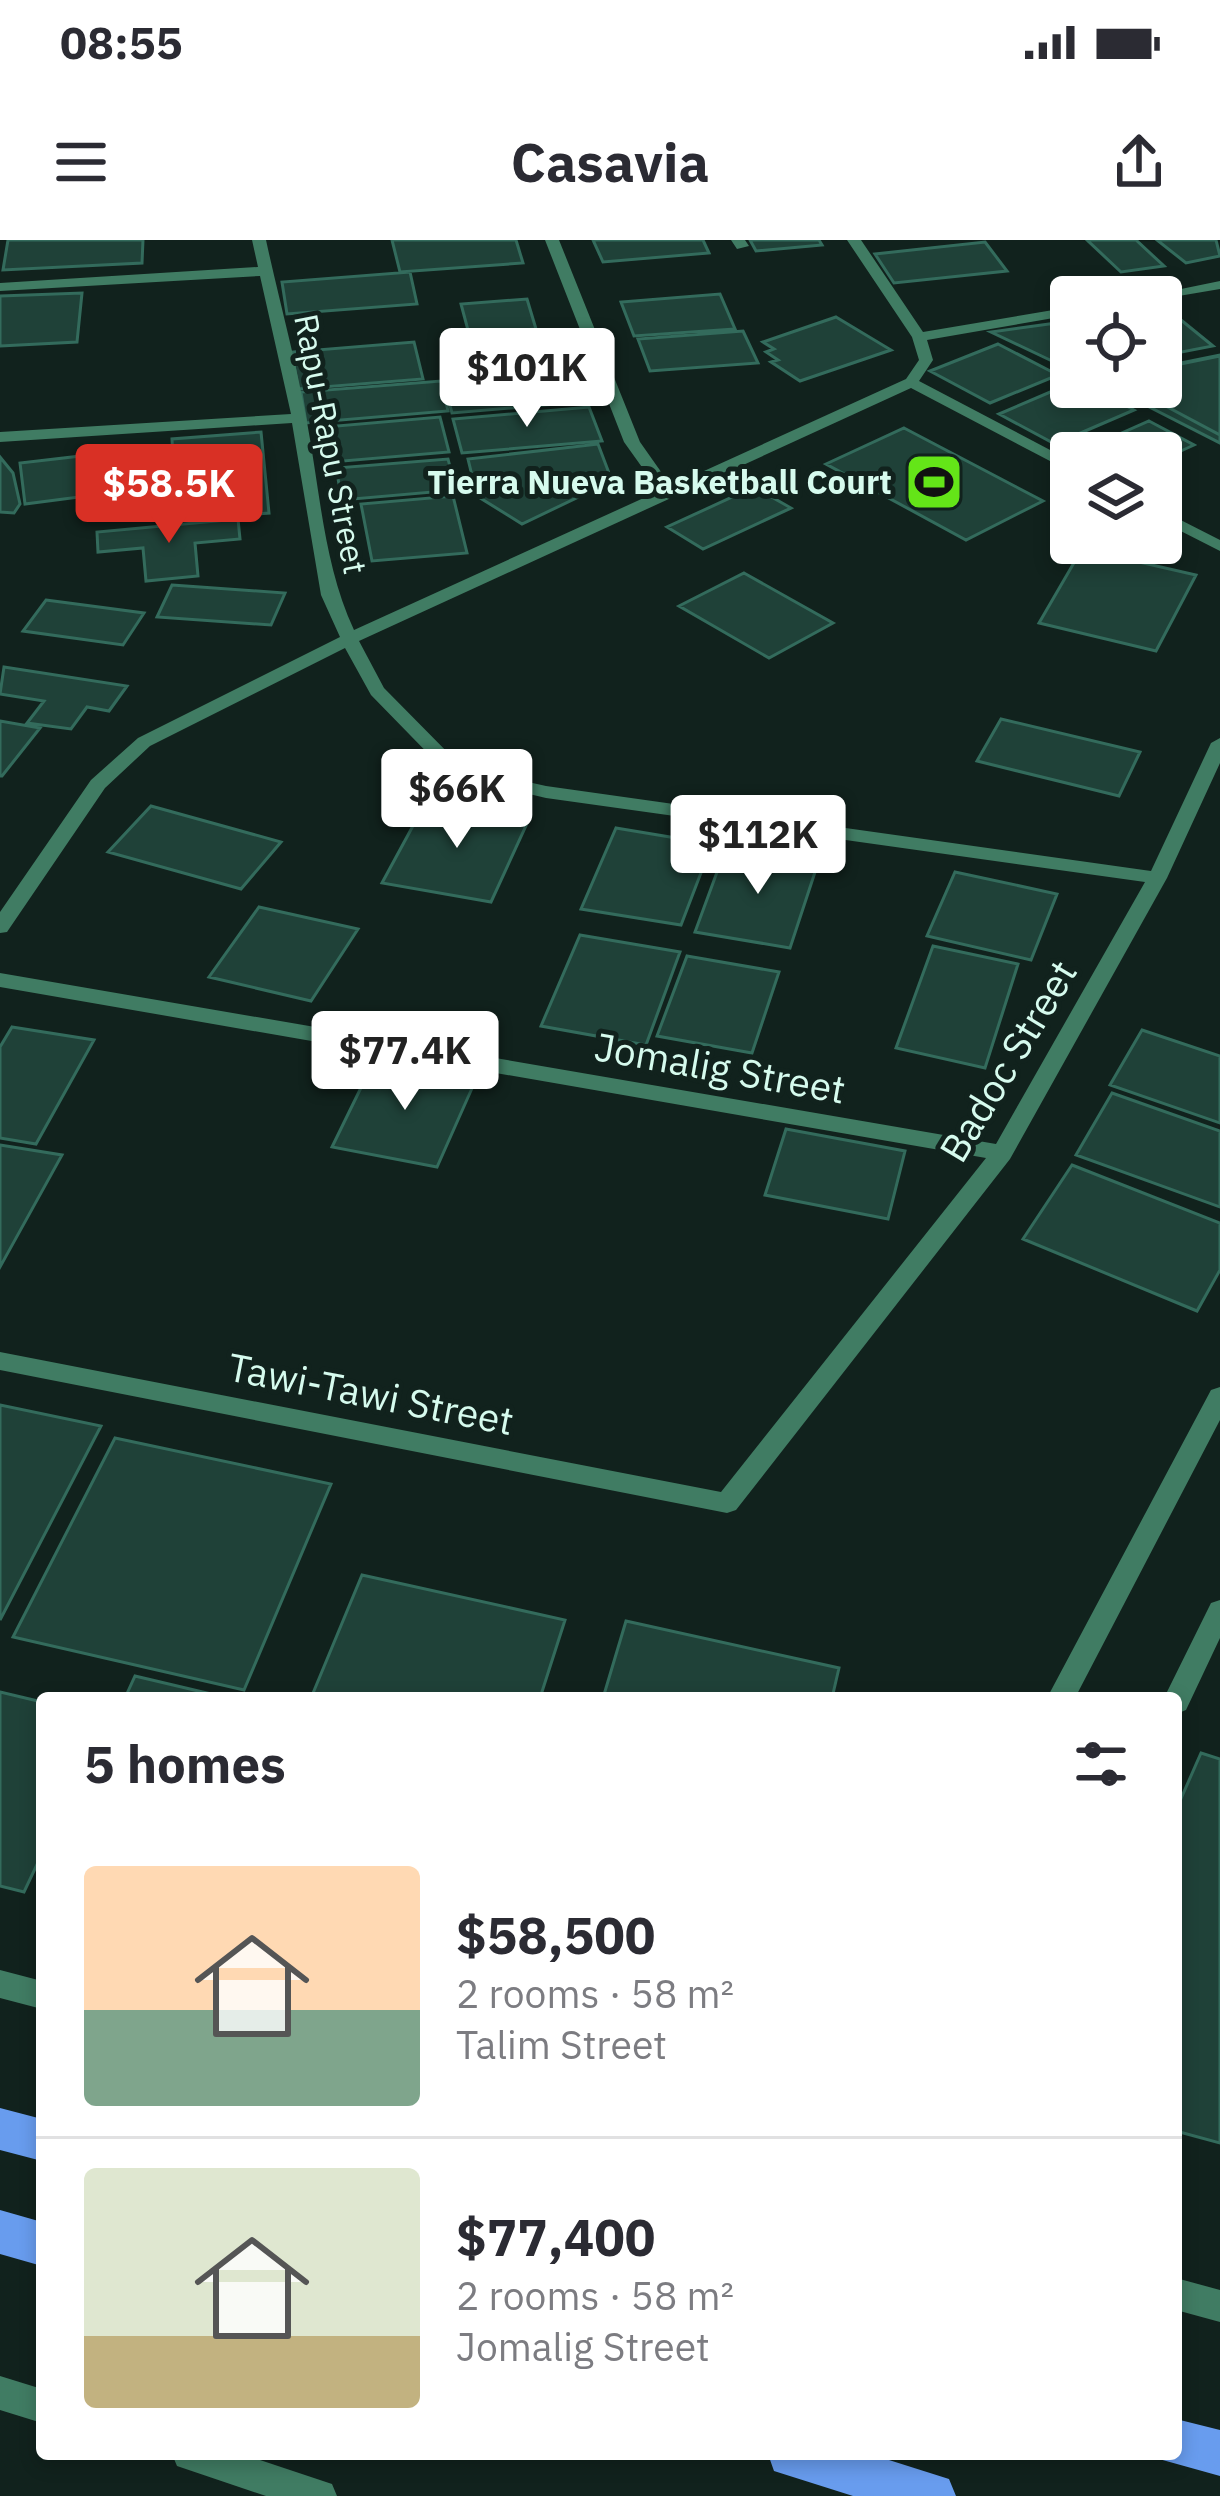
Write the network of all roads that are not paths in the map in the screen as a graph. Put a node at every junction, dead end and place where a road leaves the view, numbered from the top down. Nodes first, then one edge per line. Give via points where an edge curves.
1 (259, 240) edge
2 (551, 240) edge
3 (854, 240) edge
4 (267, 271) junction
5 (1220, 285) edge
6 (0, 287) edge
7 (1182, 291) edge
8 (1050, 315) edge
9 (919, 337) junction
10 (911, 382) junction
11 (299, 418) junction
12 (0, 437) edge
13 (1050, 456) edge
14 (667, 492) junction
15 (1182, 526) edge
16 (1220, 547) edge
17 (349, 639) junction
18 (1220, 743) edge
19 (1157, 878) junction
20 (0, 927) edge
21 (0, 980) edge
22 (1002, 1153) junction
23 (0, 1361) edge
24 (1220, 1397) edge
25 (727, 1503) joint
26 (1220, 1611) edge
27 (1063, 1692) edge
28 (1181, 1692) edge
29 (0, 1984) edge
30 (36, 1993) edge
31 (0, 2129) edge
32 (36, 2138) edge
33 (0, 2232) edge
34 (36, 2242) edge
35 (1182, 2296) edge
36 (1220, 2306) edge
37 (0, 2393) edge
38 (36, 2404) edge
39 (1182, 2444) edge
40 (1220, 2453) edge
41 (208, 2460) edge
42 (811, 2460) edge
43 (320, 2496) edge
44 (932, 2496) edge

1 - 4 street, Rapu-Rapu Street
2 - 14 street via 632,442
3 - 9 street
4 - 6 street
4 - 11 street, Rapu-Rapu Street
5 - 7 street
8 - 9 street
9 - 10 street via 926,360
10 - 13 street
10 - 14 street
11 - 12 street
11 - 17 street, Rapu-Rapu Street via 328,595
14 - 17 street
15 - 16 street
17 - 19 street, Rapu-Rapu Street via 377,691 455,771 494,783
17 - 20 street via 144,742 98,784
18 - 19 street, Badoc Street
19 - 22 street, Badoc Street
21 - 22 street, Jomalig Street
22 - 25 street, Badoc Street
23 - 25 street, Tawi-Tawi Street
24 - 27 street
26 - 28 street
29 - 30 street
31 - 32 highway
33 - 34 highway
35 - 36 street
37 - 38 street
39 - 40 highway
41 - 43 street
42 - 44 highway

